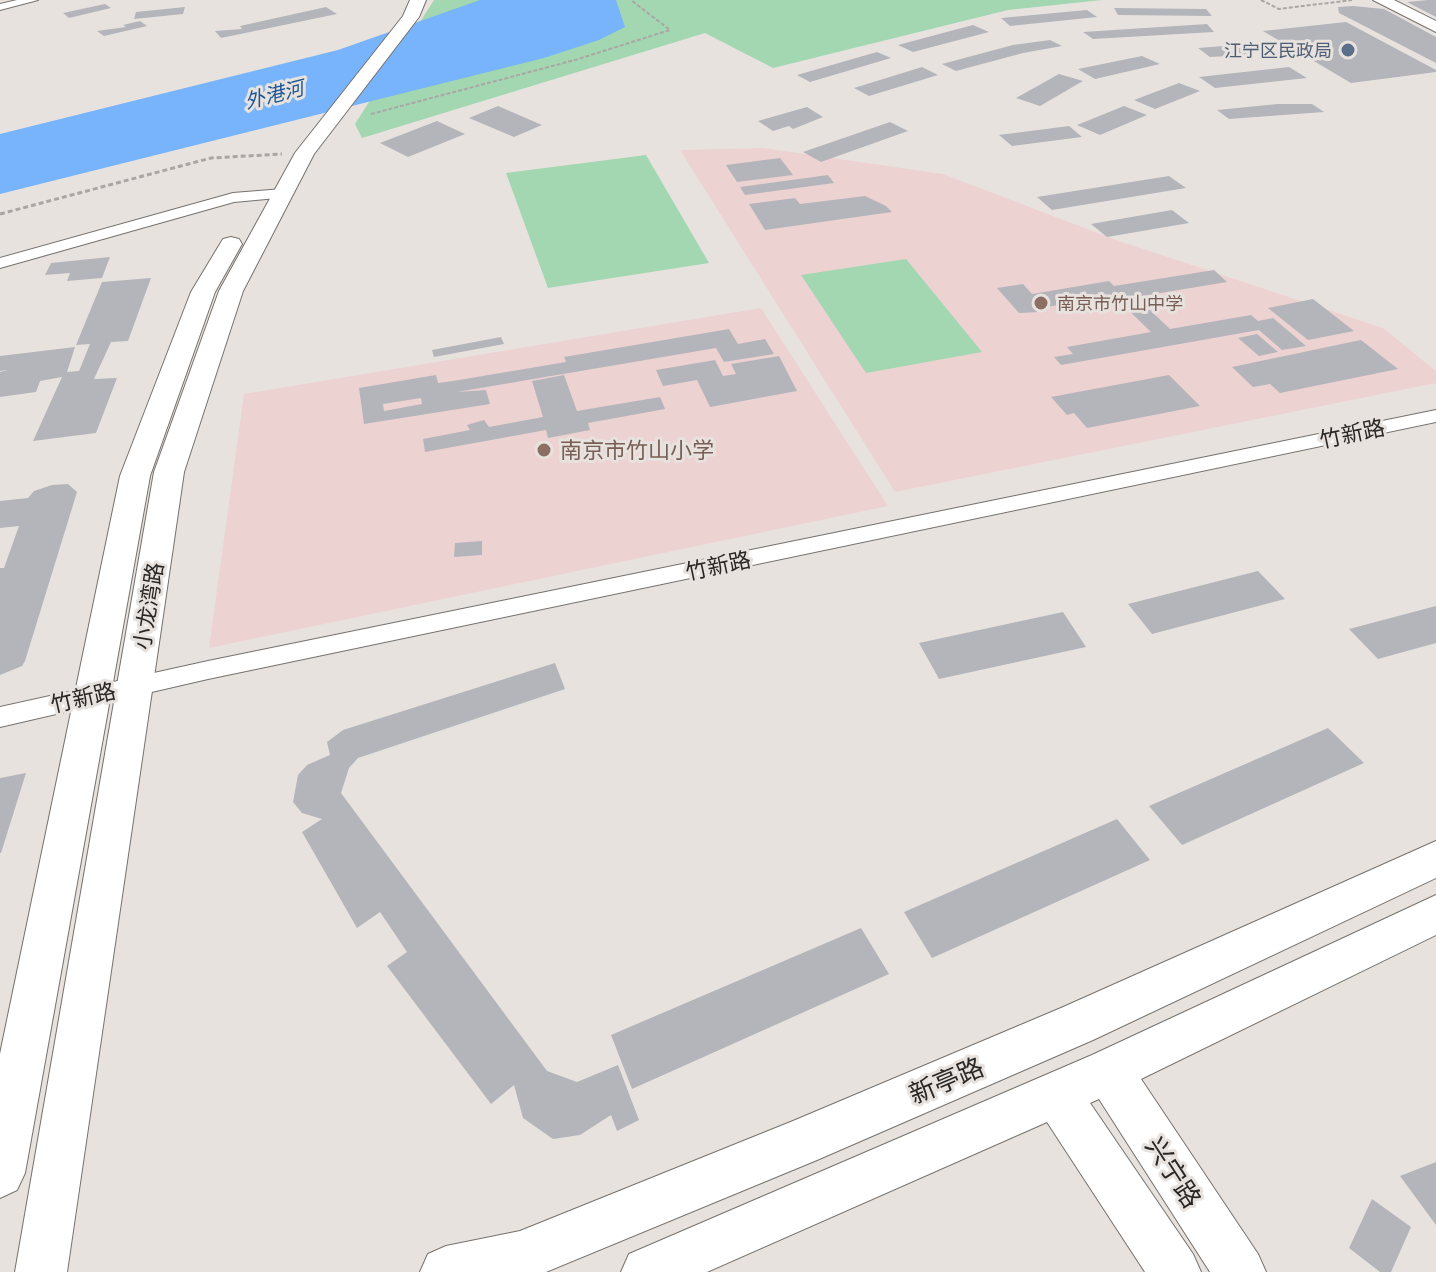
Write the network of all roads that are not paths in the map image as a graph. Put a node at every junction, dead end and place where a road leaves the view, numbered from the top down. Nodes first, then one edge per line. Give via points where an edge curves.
1 (32, 0) edge
2 (1381, 0) edge
3 (0, 7) edge
4 (407, 9) edge
5 (1436, 27) edge
6 (298, 140) junction
7 (271, 194) junction
8 (0, 263) edge
9 (1436, 416) edge
10 (135, 686) junction
11 (93, 695) junction
12 (0, 717) edge
13 (1436, 859) edge
14 (1436, 914) edge
15 (1108, 1071) junction
16 (1056, 1094) junction
17 (0, 1173) edge
18 (41, 1272) edge
19 (446, 1272) edge
20 (647, 1272) edge
21 (1175, 1272) edge
22 (1240, 1272) edge

1 - 3 street
2 - 5 main road
4 - 6 main road, 小龙湾路
4 - 6 main road, 小龙湾路
6 - 7 main road, 小龙湾路
7 - 8 street via 233,198
7 - 10 main road, 小龙湾路 via 231,291 169,472
7 - 11 main road, 小龙湾路 via 203,292 135,476
9 - 10 street, 竹新路
10 - 11 street, 竹新路
10 - 18 main road, 小龙湾路
11 - 12 street, 竹新路
11 - 17 main road, 小龙湾路
13 - 19 main road, 新亭路 via 1077,1024 800,1143 520,1257
14 - 15 main road
15 - 16 main road
15 - 22 main road, 兴宁路
16 - 20 main road
16 - 21 main road

